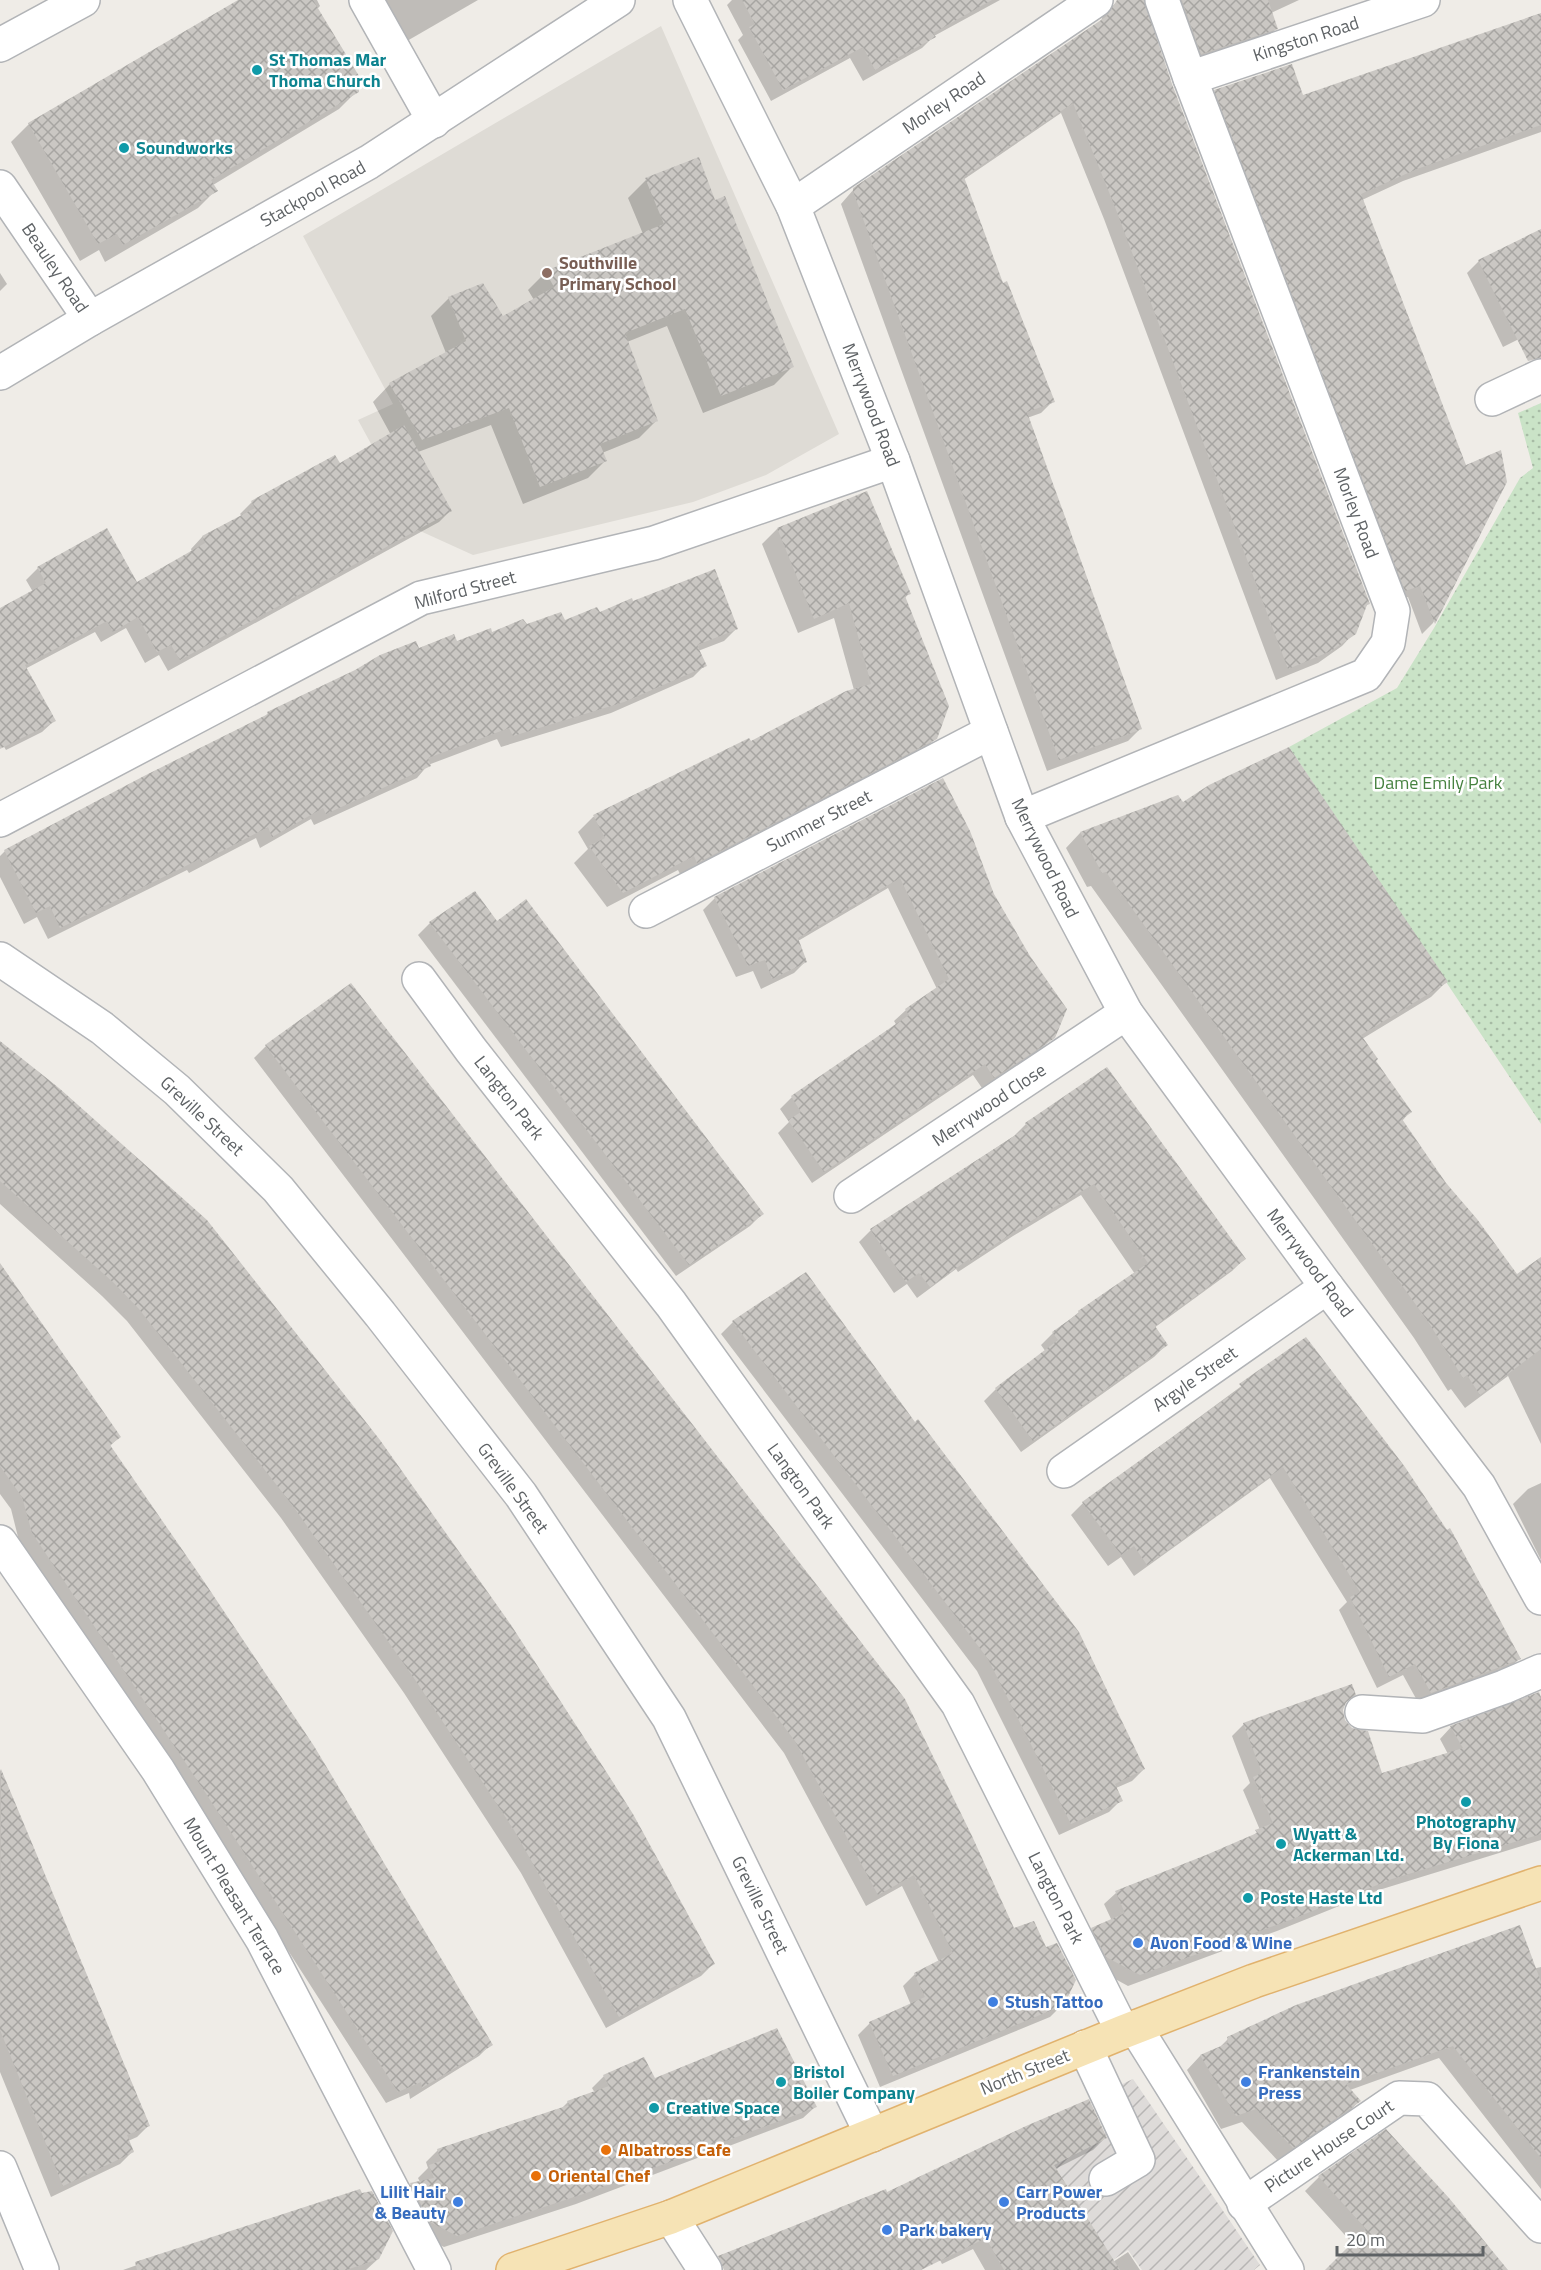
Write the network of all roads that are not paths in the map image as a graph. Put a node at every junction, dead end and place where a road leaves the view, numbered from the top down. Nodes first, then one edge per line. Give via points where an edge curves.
1 (83, 0) edge
2 (366, 0) edge
3 (618, 0) edge
4 (690, 0) edge
5 (1096, 0) edge
6 (1162, 0) edge
7 (1423, 0) edge
8 (0, 45) edge
9 (1190, 78) junction
10 (434, 121) junction
11 (0, 187) edge
12 (793, 206) junction
13 (90, 319) junction
14 (0, 373) edge
15 (1541, 376) edge
16 (1492, 399) dead end
17 (893, 461) junction
18 (991, 732) junction
19 (1022, 817) junction
20 (0, 820) edge
21 (646, 910) dead end
22 (0, 959) edge
23 (419, 979) dead end
24 (1126, 1014) junction
25 (852, 1196) dead end
26 (1327, 1287) junction
27 (1064, 1471) dead end
28 (0, 1542) edge
29 (1541, 1598) edge
30 (1541, 1671) edge
31 (1362, 1712) dead end
32 (1541, 1883) edge
33 (1129, 2029) junction
34 (1085, 2047) junction
35 (872, 2135) junction
36 (0, 2168) edge
37 (1106, 2179) dead end
38 (1244, 2204) junction
39 (671, 2217) junction
40 (1541, 2226) edge
41 (42, 2270) edge
42 (434, 2270) edge
43 (513, 2270) edge
44 (705, 2270) edge
45 (1287, 2270) edge

1 - 8 street
2 - 10 street
3 - 10 street, Stackpool Road
4 - 12 street, Merrywood Road
5 - 12 street, Morley Road
6 - 9 street, Morley Road
7 - 9 street, Kingston Road
9 - 19 street, Morley Road via 1393,611 1388,643 1366,675
10 - 13 street, Stackpool Road via 369,162
11 - 13 street, Beauley Road
12 - 17 street, Merrywood Road
13 - 14 street, Stackpool Road
15 - 16 street
17 - 18 street, Merrywood Road
17 - 20 street, Milford Street via 654,543 421,598
18 - 19 street, Merrywood Road
18 - 21 street, Summer Street
19 - 24 street, Merrywood Road
22 - 35 street, Greville Street via 102,1028 177,1090 278,1189 521,1495 669,1718
23 - 33 street, Langton Park via 671,1304 958,1704
24 - 25 street, Merrywood Close
24 - 26 street, Merrywood Road
26 - 27 street, Argyle Street
26 - 29 street, Merrywood Road via 1479,1486
28 - 42 street, Mount Pleasant Terrace via 158,1770 262,1939
30 - 31 street via 1423,1716
32 - 33 main road, North Street via 1254,1981
33 - 34 main road, North Street
33 - 38 street, Picture House Court
34 - 35 main road, North Street
34 - 37 street via 1138,2160
35 - 39 main road, North Street
36 - 41 street
38 - 40 street, Picture House Court via 1399,2098 1426,2099
38 - 45 street, Picture House Court
39 - 43 main road, North Street
39 - 44 street

